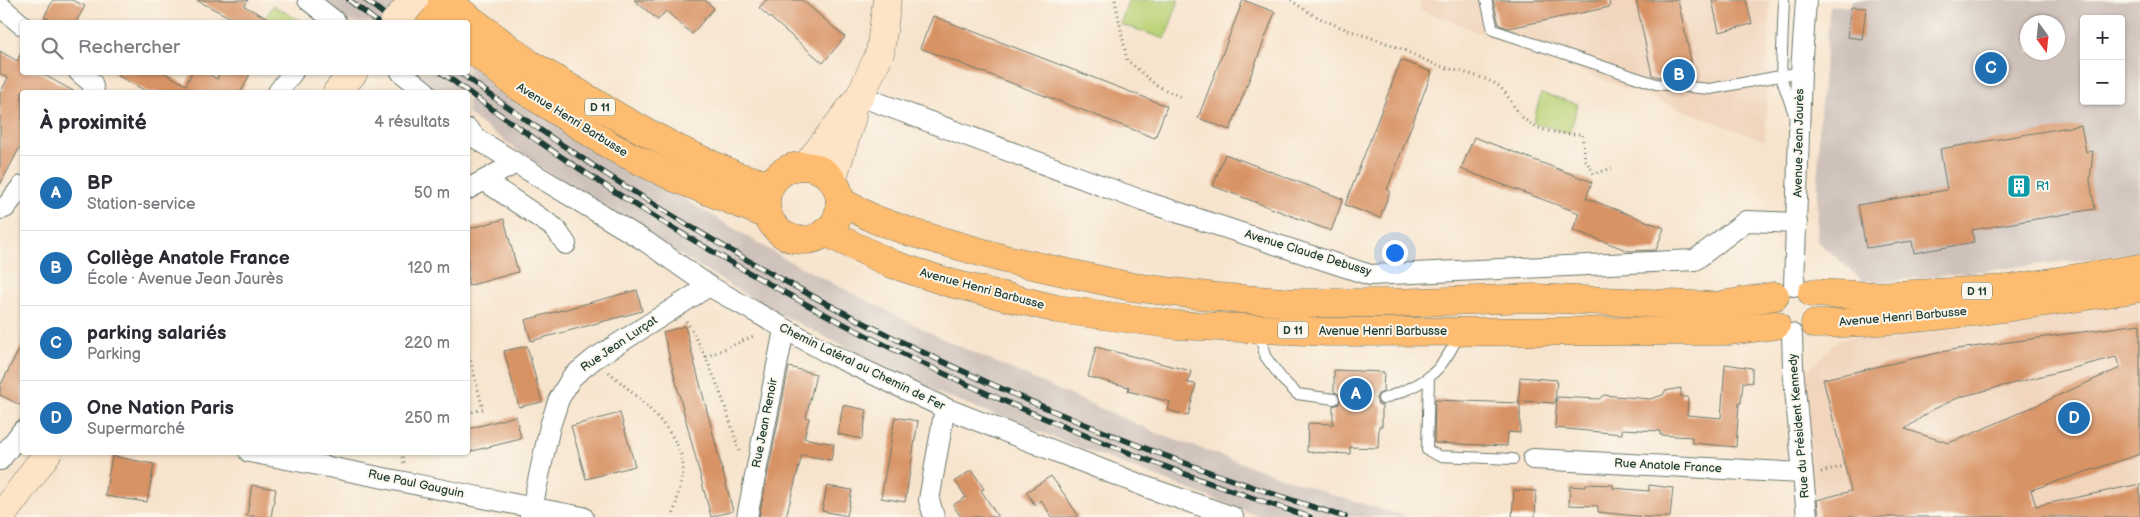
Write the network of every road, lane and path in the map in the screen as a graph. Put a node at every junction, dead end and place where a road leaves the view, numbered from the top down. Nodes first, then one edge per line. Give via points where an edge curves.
1 (308, 0) edge
2 (412, 0) edge
3 (445, 0) edge
4 (887, 0) edge
5 (1115, 0) edge
6 (1291, 0) edge
7 (1486, 0) edge
8 (1784, 0) edge
9 (1806, 0) edge
10 (0, 6) edge
11 (331, 20) edge
12 (397, 20) edge
13 (435, 20) edge
14 (20, 23) edge
15 (470, 48) edge
16 (1801, 72) junction
17 (83, 75) edge
18 (291, 75) edge
19 (405, 75) edge
20 (1781, 77) junction
21 (94, 90) edge
22 (280, 90) edge
23 (424, 90) edge
24 (1183, 98) dead end
25 (857, 100) junction
26 (470, 131) edge
27 (1800, 131) junction
28 (516, 163) junction
29 (806, 166) junction
30 (1612, 168) dead end
31 (476, 185) edge
32 (770, 185) junction
33 (20, 189) edge
34 (836, 190) junction
35 (0, 209) edge
36 (768, 215) junction
37 (1797, 223) junction
38 (825, 232) junction
39 (566, 244) dead end
40 (2140, 268) edge
41 (709, 286) junction
42 (2140, 288) edge
43 (1794, 292) junction
44 (676, 305) junction
45 (1258, 328) junction
46 (1794, 328) junction
47 (1460, 331) junction
48 (782, 337) junction
49 (706, 357) junction
50 (470, 359) edge
51 (594, 359) junction
52 (1429, 378) junction
53 (1334, 399) dead end
54 (1383, 399) dead end
55 (945, 408) junction
56 (470, 412) edge
57 (20, 434) edge
58 (33, 455) edge
59 (46, 455) edge
60 (282, 455) edge
61 (758, 458) junction
62 (1523, 459) joint
63 (0, 460) edge
64 (347, 461) edge
65 (1844, 466) dead end
66 (1808, 474) junction
67 (0, 490) edge
68 (531, 513) edge
69 (0, 517) edge
70 (583, 517) edge
71 (673, 517) edge
72 (747, 517) edge
73 (934, 517) edge
74 (1233, 517) edge
75 (1807, 517) edge

1 - 11 street
2 - 12 main road, bridge
2 - 13 main road
3 - 32 main road, Avenue Henri Barbusse / D 11 via 530,64 620,118 729,172
4 - 25 main road via 880,53
5 - 24 path via 1127,60 1157,86
6 - 30 path via 1307,12 1356,33 1496,84 1532,126 1560,134 1582,134 1584,159 1594,174
7 - 20 lane via 1493,30 1656,84 1710,89
8 - 20 lane
9 - 16 street, Avenue Jean Jaurès
10 - 14 street
15 - 36 main road, Avenue Henri Barbusse / D 11 via 518,86 614,148 675,178
16 - 20 lane
16 - 27 street, Avenue Jean Jaurès
17 - 21 street via 92,83
18 - 22 street
19 - 23 street
20 - 27 lane
25 - 29 main road
25 - 34 main road
25 - 37 street, Avenue Claude Debussy via 1143,201 1370,275 1695,260 1746,222
26 - 28 street, Chemin Latéral au Chemin de Fer
27 - 37 street, Avenue Jean Jaurès
28 - 31 street
28 - 41 street, Chemin Latéral au Chemin de Fer via 645,241
29 - 32 main road via 786,170
29 - 34 main road via 816,168
31 - 39 street via 556,228
32 - 36 main road via 766,204
33 - 35 street via 5,208
34 - 38 main road via 838,213
34 - 43 main road, Avenue Henri Barbusse / D 11 via 874,219 1005,259 1132,287 1216,297 1296,303 1395,304 1535,298 1716,306
36 - 38 main road via 781,233 792,238 803,240
37 - 43 street, Avenue Jean Jaurès
38 - 45 main road, Avenue Henri Barbusse / D 11 via 901,266 1057,309 1177,324
40 - 43 main road, Avenue Henri Barbusse / D 11 via 2009,289 1876,296
41 - 44 street, Rue Jean Lurçat
41 - 48 street, Chemin Latéral au Chemin de Fer
42 - 46 main road, Avenue Henri Barbusse / D 11 via 2041,303
43 - 46 main road via 1771,311
43 - 46 main road via 1816,298 1820,311
44 - 49 path
44 - 51 street, Rue Jean Lurçat
45 - 47 main road, Avenue Henri Barbusse / D 11 via 1328,332
45 - 53 lane via 1265,356 1297,394
46 - 47 main road, Avenue Henri Barbusse / D 11
46 - 66 street, Rue du Président Kennedy
47 - 52 lane via 1448,357
48 - 49 path via 759,333
48 - 55 street, Chemin Latéral au Chemin de Fer via 830,354
48 - 61 street, Rue Jean Renoir
49 - 61 path via 740,452
50 - 56 path via 482,409
51 - 68 street, Rue Jean Lurçat via 572,377 559,399
51 - 71 path via 662,421 677,444 683,470
52 - 54 lane
52 - 62 lane via 1427,450 1438,456
55 - 73 street via 930,500
55 - 74 street, Chemin Latéral au Chemin de Fer via 1149,488
57 - 63 street
58 - 67 main road
59 - 69 main road
60 - 64 street, Rue Paul Gauguin
61 - 72 street, Rue Jean Renoir
62 - 66 street, Rue Anatole France
64 - 68 street, Rue Paul Gauguin
65 - 66 path
66 - 75 street, Rue du Président Kennedy
68 - 70 street, Rue Paul Gauguin

